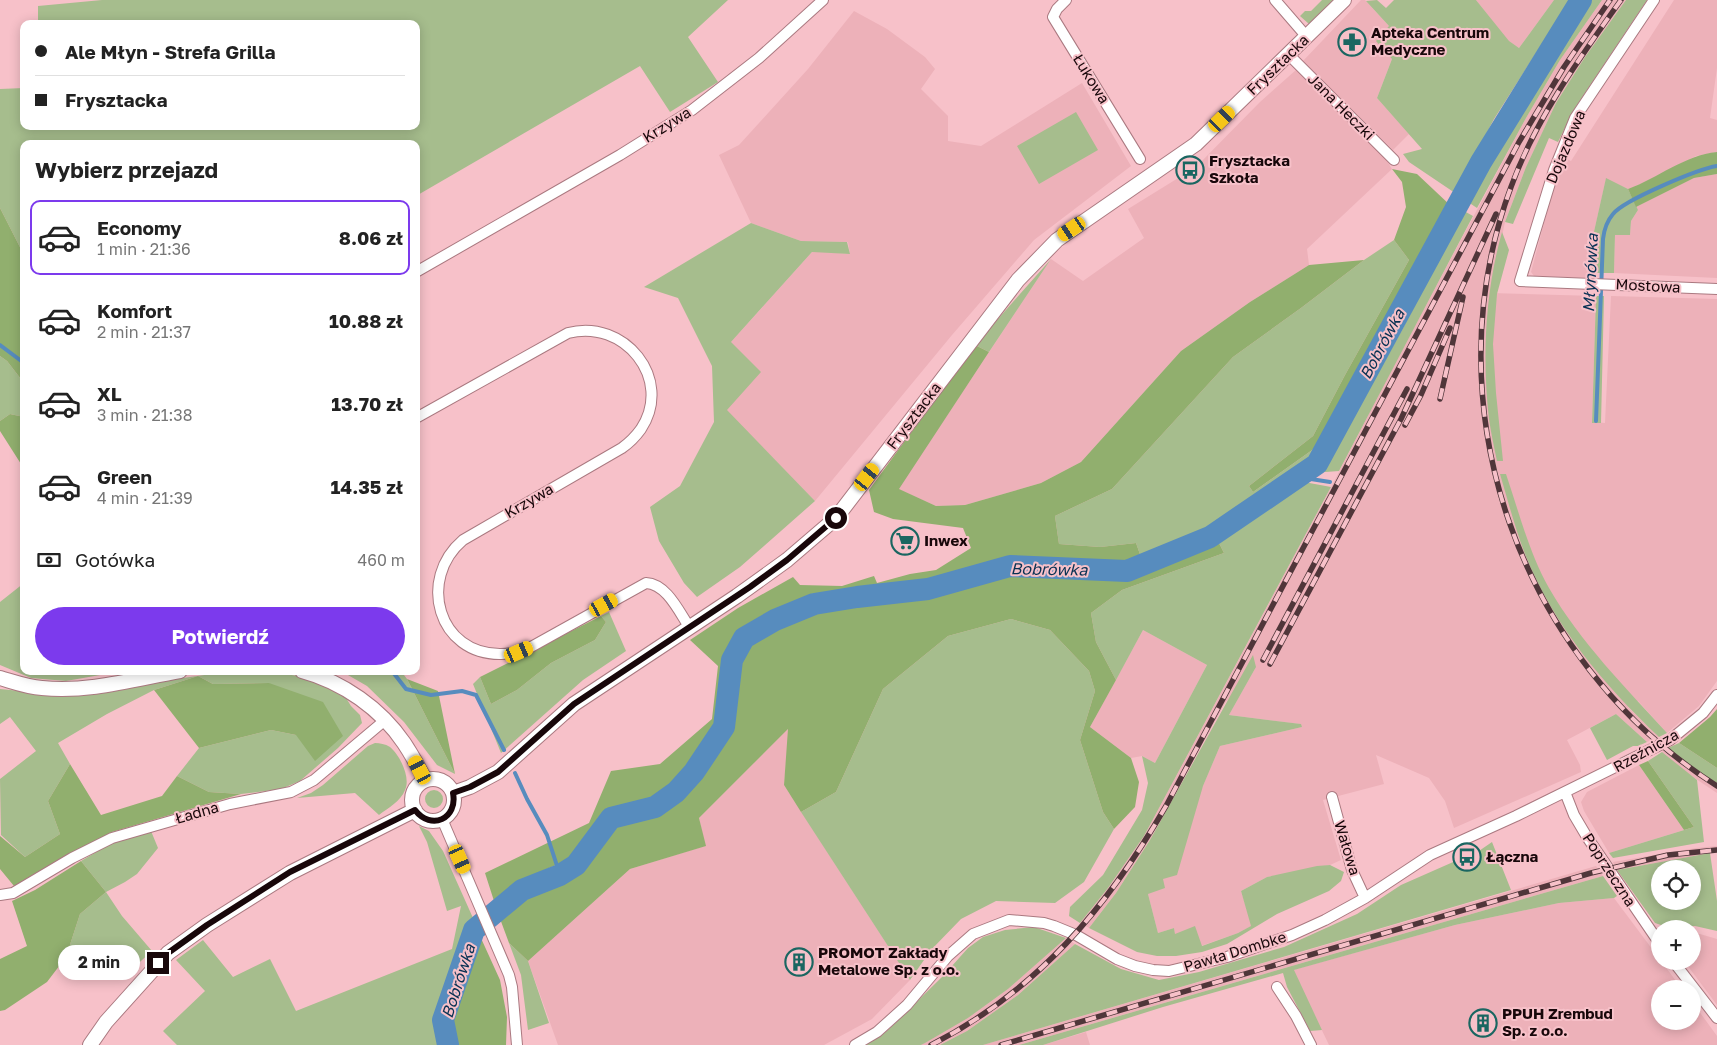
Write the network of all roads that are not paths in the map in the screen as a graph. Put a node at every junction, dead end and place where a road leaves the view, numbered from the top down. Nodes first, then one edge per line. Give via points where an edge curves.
1 (823, 0) edge
2 (1066, 0) edge
3 (1275, 0) edge
4 (1344, 0) edge
5 (1654, 0) edge
6 (1307, 37) junction
7 (1288, 55) junction
8 (1140, 159) dead end
9 (1394, 160) dead end
10 (420, 270) edge
11 (1520, 281) joint
12 (1717, 289) edge
13 (420, 416) edge
14 (690, 628) junction
15 (158, 675) edge
16 (313, 675) edge
17 (0, 678) edge
18 (1717, 695) edge
19 (384, 721) junction
20 (425, 780) junction
21 (1565, 792) junction
22 (453, 793) junction
23 (1332, 797) dead end
24 (415, 810) junction
25 (442, 819) junction
26 (0, 895) edge
27 (1365, 898) junction
28 (1651, 931) edge
29 (1680, 970) edge
30 (1277, 986) dead end
31 (1717, 1018) edge
32 (90, 1045) edge
33 (517, 1045) edge
34 (855, 1045) edge
35 (1311, 1045) edge

1 - 10 street, Krzywa via 752,64 692,110
2 - 8 street, Łukowa via 1053,17
3 - 6 street
4 - 6 street, Frysztacka
5 - 11 street, Dojazdowa via 1575,118 1554,170
6 - 7 street, Frysztacka
7 - 9 street, Jana Heczki
7 - 14 street, Frysztacka via 1196,144 1057,240 1018,280 836,518 787,560
11 - 12 street, Mostowa
13 - 14 street, Krzywa via 568,333 596,331 616,337 631,348 649,381 651,401 641,429 622,448 456,545 441,571 438,589 440,608 450,630 469,646 502,654 531,647 642,583 651,583 667,596
14 - 22 street, Frysztacka via 574,704 498,772
15 - 17 street via 62,689 26,686
16 - 19 street via 356,696
18 - 21 street, Rzeźnicza via 1703,713 1670,740
19 - 20 street via 404,742
19 - 26 street, Ładna via 314,780 291,792 230,804 112,838 13,893
20 - 22 street via 438,779
20 - 24 street via 414,790 412,804
21 - 27 street via 1430,856
21 - 28 street, Poprzeczna via 1587,837
22 - 25 street via 451,810
23 - 27 street, Wałowa via 1352,870
24 - 25 street via 424,819
24 - 32 street via 290,872 168,953 112,1014
25 - 33 street via 509,974
27 - 34 street, Pawła Dombke via 1325,920 1258,948 1169,971 1144,968 1117,959 1054,926 1009,920 973,934 948,956 907,1005 877,1032
29 - 31 street
30 - 35 street

